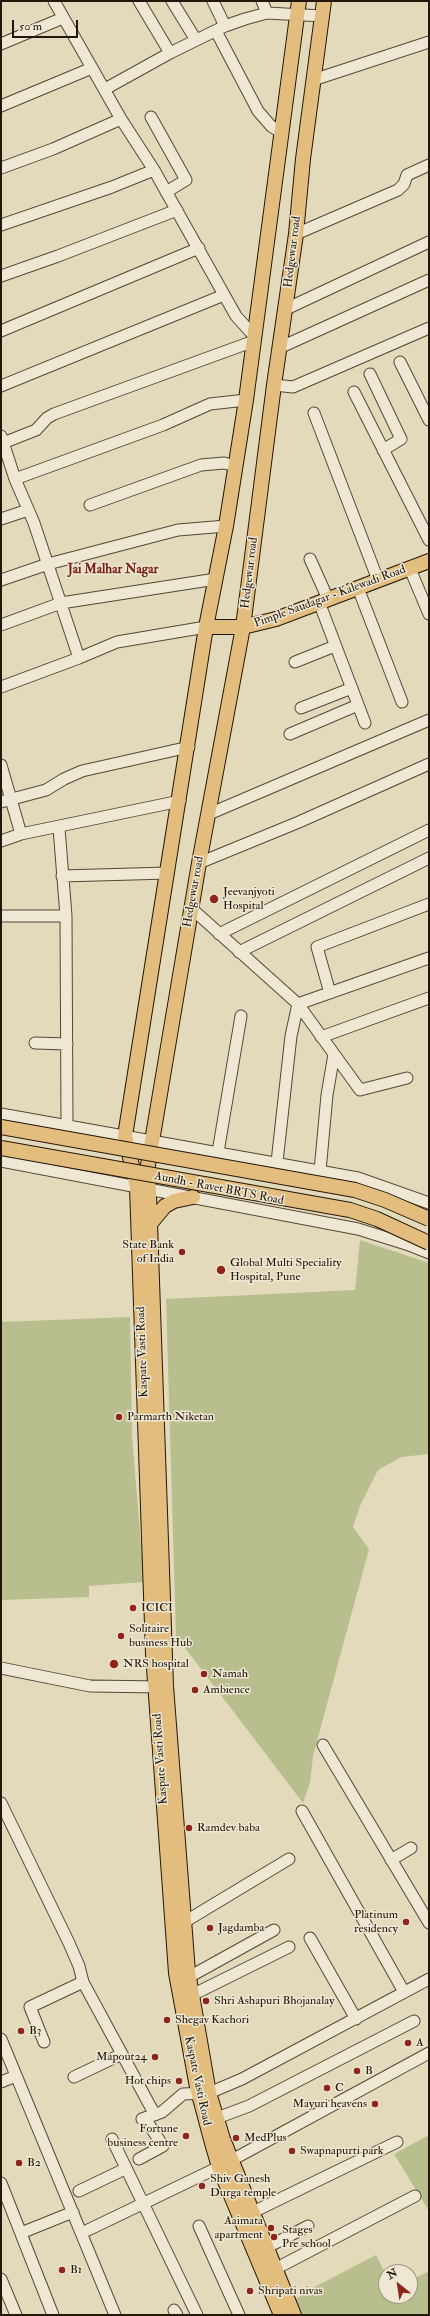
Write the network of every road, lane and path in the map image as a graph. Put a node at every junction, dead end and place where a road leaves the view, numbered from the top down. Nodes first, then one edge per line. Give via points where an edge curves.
1 (54, 1) edge
2 (139, 1) edge
3 (172, 1) edge
4 (213, 1) edge
5 (262, 1) edge
6 (324, 1) edge
7 (298, 7) edge
8 (267, 13) junction
9 (322, 16) junction
10 (63, 18) junction
11 (221, 29) junction
12 (196, 40) junction
13 (429, 42) edge
14 (1, 44) edge
15 (170, 53) junction
16 (92, 68) junction
17 (313, 80) junction
18 (105, 89) junction
19 (1, 106) edge
20 (151, 117) dead end
21 (121, 119) junction
22 (282, 133) junction
23 (429, 165) edge
24 (1, 168) edge
25 (154, 170) junction
26 (166, 192) junction
27 (177, 210) junction
28 (1, 225) edge
29 (296, 234) junction
30 (429, 242) edge
31 (199, 248) junction
32 (1, 276) edge
33 (429, 280) edge
34 (224, 295) junction
35 (286, 309) junction
36 (429, 328) edge
37 (1, 331) edge
38 (255, 339) junction
39 (279, 348) junction
40 (400, 362) dead end
41 (370, 374) dead end
42 (274, 385) junction
43 (1, 386) edge
44 (354, 392) dead end
45 (246, 400) junction
46 (314, 413) dead end
47 (429, 420) edge
48 (2, 440) edge
49 (383, 450) junction
50 (4, 456) edge
51 (235, 466) junction
52 (15, 478) junction
53 (90, 505) dead end
54 (28, 510) junction
55 (1, 519) edge
56 (226, 526) junction
57 (429, 540) edge
58 (310, 559) dead end
59 (429, 561) edge
60 (48, 564) junction
61 (410, 568) junction
62 (216, 579) junction
63 (1, 580) edge
64 (378, 580) junction
65 (358, 588) junction
66 (323, 601) junction
67 (61, 603) junction
68 (429, 614) edge
69 (1, 625) edge
70 (206, 627) junction
71 (243, 627) junction
72 (336, 646) junction
73 (79, 658) junction
74 (296, 662) dead end
75 (1, 687) edge
76 (352, 688) junction
77 (402, 702) dead end
78 (358, 705) junction
79 (300, 708) dead end
80 (429, 720) edge
81 (365, 723) dead end
82 (290, 734) dead end
83 (189, 747) junction
84 (429, 764) edge
85 (1, 765) edge
86 (6, 800) edge
87 (180, 801) junction
88 (209, 814) junction
89 (59, 828) junction
90 (429, 830) edge
91 (21, 834) junction
92 (1, 840) edge
93 (429, 858) edge
94 (199, 863) junction
95 (168, 873) junction
96 (62, 876) junction
97 (429, 904) edge
98 (191, 908) junction
99 (1, 916) edge
100 (66, 916) junction
101 (220, 934) junction
102 (239, 952) junction
103 (429, 958) edge
104 (330, 993) junction
105 (429, 998) edge
106 (298, 1004) junction
107 (241, 1016) dead end
108 (321, 1037) junction
109 (35, 1043) dead end
110 (67, 1044) junction
111 (334, 1054) junction
112 (407, 1078) dead end
113 (1, 1117) edge
114 (67, 1126) junction
115 (124, 1136) junction
116 (151, 1142) junction
117 (1, 1148) edge
118 (218, 1152) junction
119 (1, 1161) edge
120 (277, 1162) junction
121 (320, 1171) junction
122 (143, 1188) junction
123 (192, 1197) junction
124 (429, 1203) edge
125 (429, 1219) edge
126 (150, 1224) junction
127 (429, 1243) edge
128 (429, 1253) edge
129 (149, 1351) junction
130 (1, 1668) edge
131 (160, 1687) junction
132 (323, 1745) dead end
133 (1, 1803) edge
134 (302, 1812) dead end
135 (411, 1848) dead end
136 (289, 1859) dead end
137 (391, 1860) junction
138 (186, 1922) junction
139 (429, 1924) edge
140 (274, 1930) dead end
141 (310, 1938) dead end
142 (289, 1947) dead end
143 (189, 1977) junction
144 (429, 1979) edge
145 (83, 1982) junction
146 (404, 1992) junction
147 (192, 1995) junction
148 (356, 2019) junction
149 (414, 2021) dead end
150 (1, 2039) edge
151 (44, 2042) dead end
152 (429, 2053) edge
153 (122, 2054) junction
154 (16, 2076) junction
155 (74, 2077) dead end
156 (1, 2082) edge
157 (204, 2093) junction
158 (217, 2118) junction
159 (148, 2119) junction
160 (112, 2139) dead end
161 (398, 2142) dead end
162 (139, 2159) dead end
163 (225, 2164) junction
164 (125, 2169) junction
165 (1, 2183) edge
166 (79, 2191) dead end
167 (415, 2196) dead end
168 (142, 2205) junction
169 (74, 2212) junction
170 (251, 2212) junction
171 (198, 2226) dead end
172 (308, 2226) dead end
173 (88, 2230) dead end
174 (21, 2233) junction
175 (266, 2248) junction
176 (275, 2269) junction
177 (1, 2279) edge
178 (16, 2315) edge
179 (54, 2315) edge
180 (115, 2315) edge
181 (197, 2315) edge
182 (240, 2315) edge
183 (281, 2315) edge
184 (294, 2315) edge

1 - 10 street
2 - 15 street
3 - 12 street
4 - 11 street
5 - 8 street
6 - 9 main road, Hedgewar road
7 - 8 street
7 - 9 street
7 - 22 main road
8 - 11 street
9 - 17 main road, Hedgewar road
10 - 14 street
10 - 16 street
11 - 12 street
11 - 22 street via 258,111 271,126
12 - 15 street
13 - 17 street
15 - 18 street
16 - 18 street
16 - 19 street
17 - 29 main road, Hedgewar road
18 - 21 street
20 - 26 street via 186,180
21 - 24 street via 53,149
21 - 25 street
22 - 38 main road
23 - 29 street via 408,175 398,190
25 - 26 street
25 - 28 street
26 - 27 street
27 - 31 street
27 - 32 street
29 - 35 main road, Hedgewar road
30 - 35 street
31 - 34 street
31 - 37 street
33 - 39 street
34 - 38 street via 236,316
34 - 43 street
35 - 39 main road, Hedgewar road
36 - 42 street via 293,387
38 - 45 main road
38 - 48 street via 54,414 36,430
39 - 42 main road, Hedgewar road
40 - 47 street
41 - 49 street via 401,439
42 - 71 main road, Hedgewar road
44 - 49 street
45 - 51 main road
45 - 52 street via 210,404 163,425
46 - 64 street
48 - 50 street
49 - 57 street
50 - 52 street
51 - 53 street via 224,463 201,465
51 - 56 main road
52 - 54 street
54 - 55 street
54 - 60 street
56 - 60 street via 178,530
56 - 62 main road
58 - 66 street
59 - 61 main road, Pimple Saudagar - Kalewadi Road
60 - 63 street
60 - 67 street
61 - 64 main road, Pimple Saudagar - Kalewadi Road
61 - 68 street
62 - 67 street
62 - 70 main road
64 - 65 main road, Pimple Saudagar - Kalewadi Road
65 - 66 main road, Pimple Saudagar - Kalewadi Road
65 - 77 street
66 - 71 main road, Pimple Saudagar - Kalewadi Road via 276,619
66 - 72 street
67 - 69 street
67 - 73 street
70 - 71 main road, Pimple Saudagar - Kalewadi Road
70 - 73 street via 116,642
70 - 83 main road
71 - 88 main road, Hedgewar road
72 - 74 street
72 - 76 street
73 - 75 street
76 - 78 street
76 - 79 street
78 - 81 street
78 - 82 street
80 - 88 street
83 - 86 street via 77,773 46,790
83 - 87 main road
84 - 94 street
85 - 86 street
86 - 91 street
87 - 89 street
87 - 95 main road
88 - 94 main road, Hedgewar road
89 - 91 street
89 - 96 street
90 - 101 street
91 - 92 street
93 - 102 street
94 - 98 main road, Hedgewar road
95 - 96 street
95 - 115 main road
96 - 100 street
97 - 104 street via 317,947
98 - 101 street
98 - 116 main road, Hedgewar road
99 - 100 street
100 - 110 street
101 - 102 street
102 - 106 street
103 - 104 street
104 - 106 street
105 - 108 street
106 - 108 street
106 - 120 street via 291,1036
107 - 118 street
108 - 111 street
109 - 110 street
110 - 114 street
111 - 112 street via 360,1090
111 - 121 street via 327,1095
113 - 114 street
113 - 125 main road, bridge via 355,1190
114 - 115 street
115 - 116 street
115 - 122 main road
116 - 118 street
116 - 122 main road, Hedgewar road
117 - 127 main road, bridge via 350,1210 378,1219
118 - 120 street
119 - 122 street, Aundh - Ravet BRTS Road
120 - 121 street
121 - 124 street via 358,1178
122 - 123 street, Aundh - Ravet BRTS Road
122 - 126 main road, Kaspate Vasti Road
122 - 129 main road, Kaspate Vasti Road
123 - 126 main road via 165,1206
123 - 128 street, Aundh - Ravet BRTS Road via 358,1229
126 - 129 main road, Kaspate Vasti Road
129 - 131 main road, Kaspate Vasti Road
130 - 131 street via 90,1686
131 - 138 main road, Kaspate Vasti Road
131 - 157 main road, Kaspate Vasti Road via 176,1973
132 - 137 street
133 - 145 street via 69,1943
134 - 146 street
135 - 137 street
136 - 138 street
137 - 139 street
138 - 143 main road, Kaspate Vasti Road
140 - 143 street
141 - 148 street
142 - 147 street
143 - 147 main road, Kaspate Vasti Road
144 - 146 street
145 - 151 street via 30,2007
145 - 153 street
146 - 148 street
147 - 157 main road, Kaspate Vasti Road
148 - 157 street via 242,2079
149 - 158 street via 249,2106
150 - 154 street
152 - 163 street
153 - 155 street
153 - 159 street
154 - 156 street
154 - 169 street
157 - 158 main road, Kaspate Vasti Road
157 - 159 street via 183,2094 162,2112
157 - 163 main road, Kaspate Vasti Road
158 - 163 main road, Kaspate Vasti Road
159 - 162 street via 162,2146
160 - 164 street
161 - 170 street
163 - 168 street
163 - 170 main road, Kaspate Vasti Road
163 - 183 main road, Kaspate Vasti Road
164 - 166 street
164 - 168 street
165 - 174 street
167 - 176 street
168 - 173 street
168 - 181 street
169 - 174 street
169 - 180 street
170 - 175 main road, Kaspate Vasti Road
171 - 182 street
172 - 175 street
174 - 179 street
175 - 176 main road, Kaspate Vasti Road
176 - 184 main road, Kaspate Vasti Road
177 - 178 street

